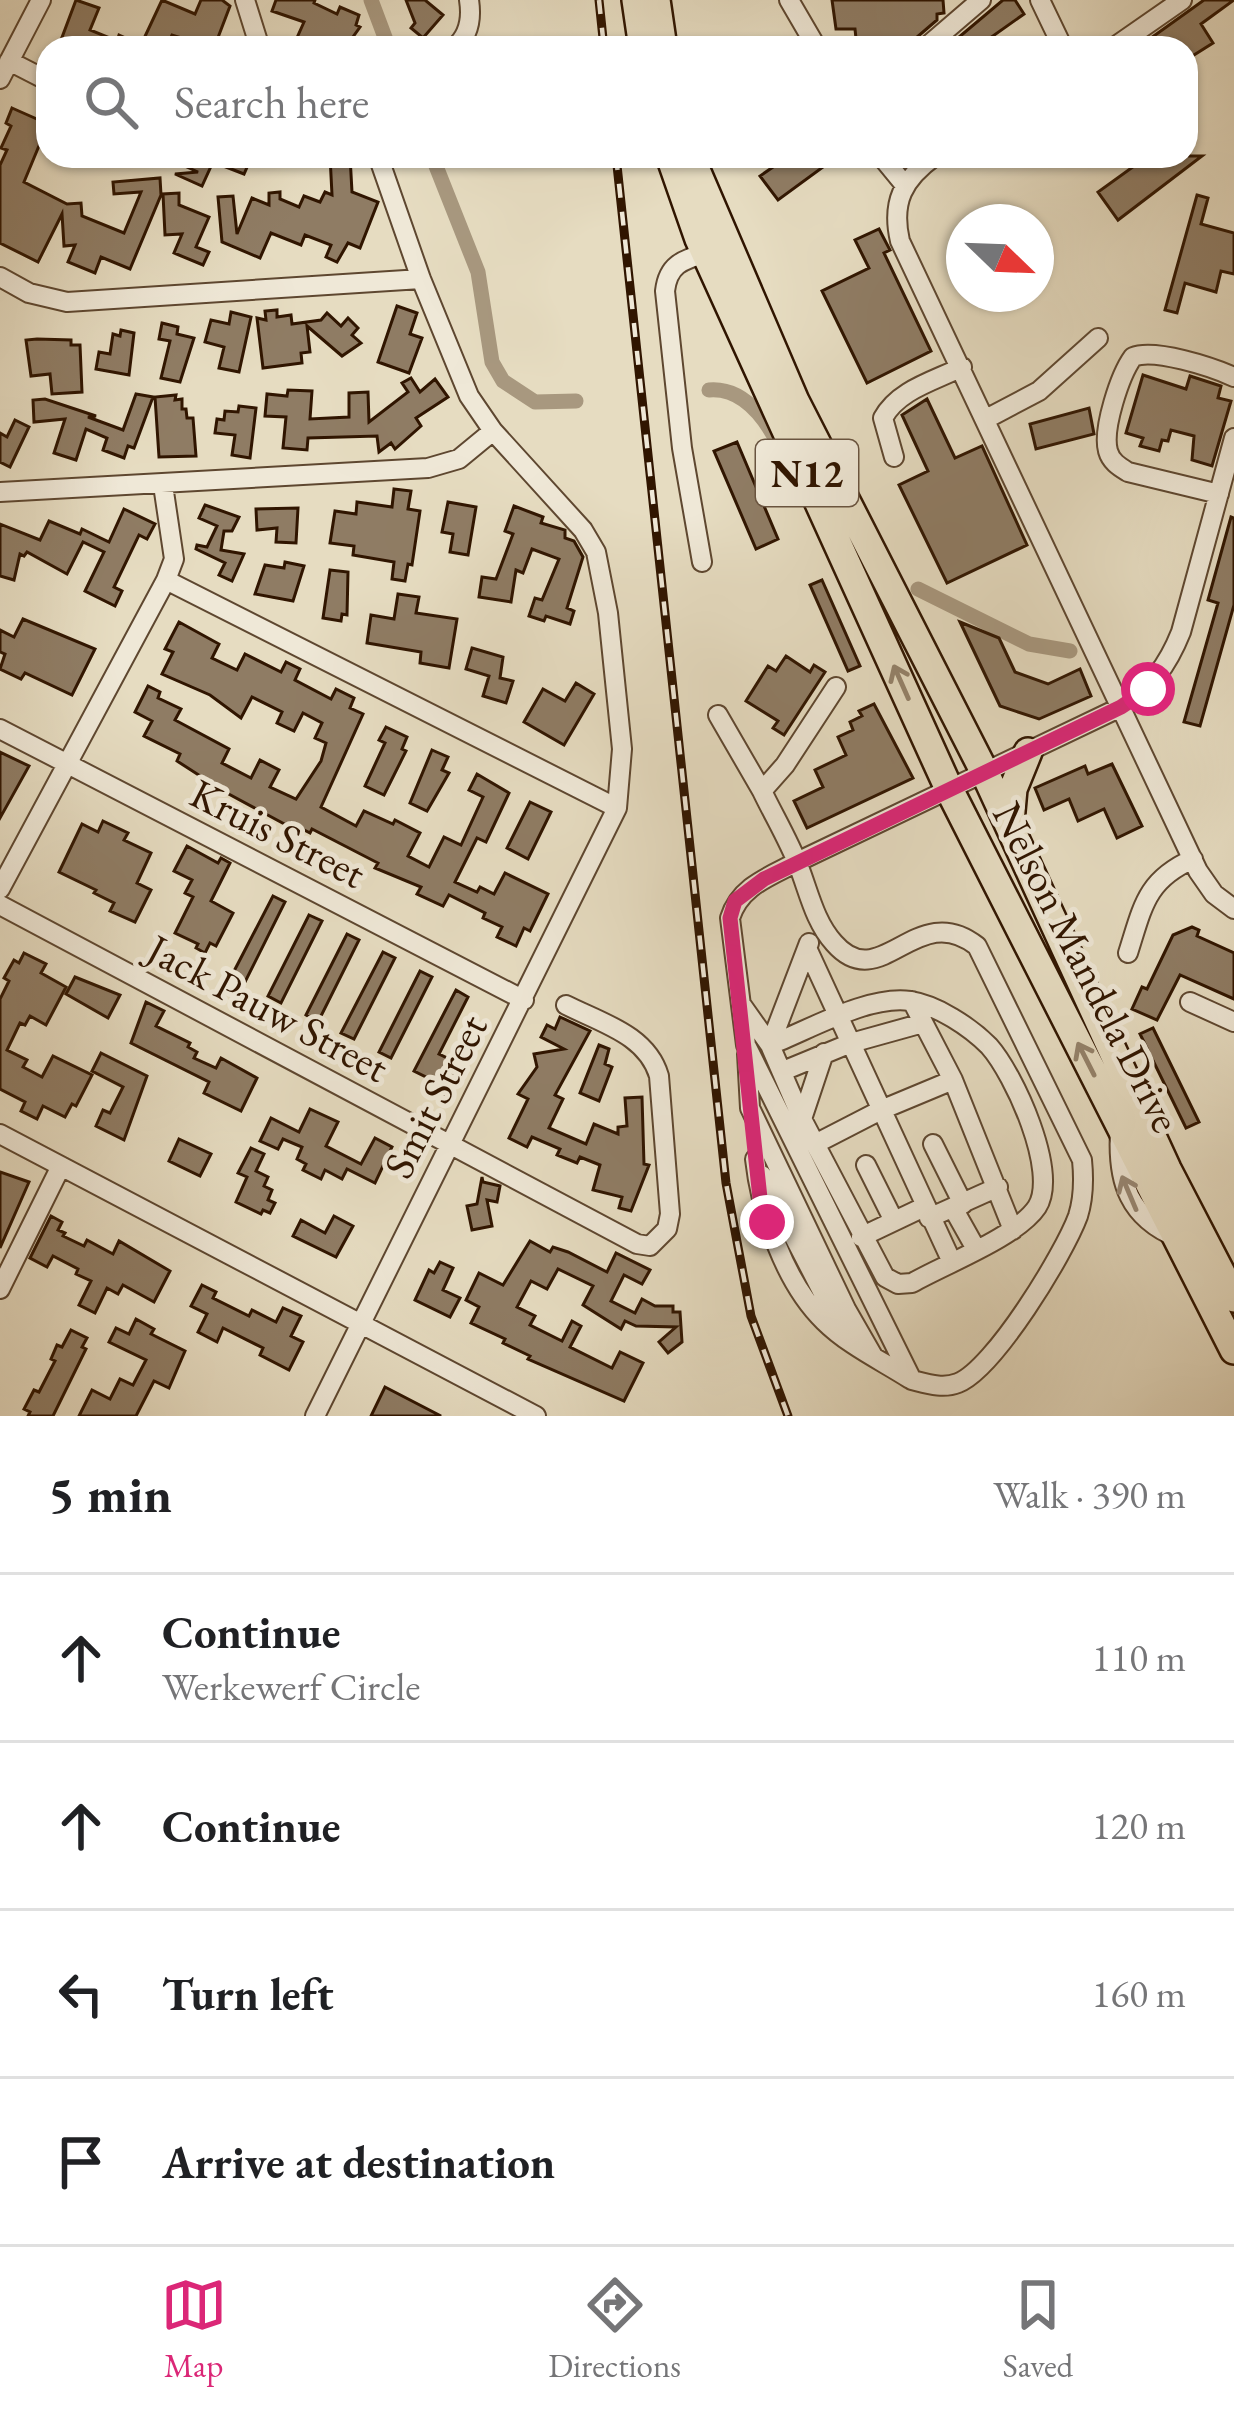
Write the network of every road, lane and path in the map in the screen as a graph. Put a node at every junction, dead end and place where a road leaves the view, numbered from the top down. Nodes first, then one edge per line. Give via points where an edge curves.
1 (41, 0) edge
2 (245, 0) edge
3 (469, 0) edge
4 (636, 0) edge
5 (656, 0) edge
6 (789, 0) edge
7 (981, 0) edge
8 (1040, 0) edge
9 (1181, 0) edge
10 (256, 36) edge
11 (465, 36) edge
12 (641, 36) edge
13 (661, 36) edge
14 (810, 36) edge
15 (939, 36) edge
16 (1058, 36) edge
17 (1131, 36) edge
18 (5, 70) edge
19 (36, 78) edge
20 (382, 168) edge
21 (674, 168) edge
22 (695, 168) edge
23 (891, 168) edge
24 (921, 168) edge
25 (904, 184) junction
26 (706, 253) junction
27 (0, 277) edge
28 (421, 278) junction
29 (1099, 338) dead end
30 (962, 368) junction
31 (1234, 377) edge
32 (986, 419) junction
33 (493, 431) junction
34 (1234, 437) edge
35 (894, 457) dead end
36 (163, 485) junction
37 (0, 492) edge
38 (1219, 494) junction
39 (702, 562) dead end
40 (166, 580) junction
41 (836, 687) dead end
42 (1121, 707) junction
43 (718, 715) dead end
44 (0, 729) edge
45 (1028, 752) junction
46 (68, 765) junction
47 (985, 773) junction
48 (950, 789) junction
49 (762, 791) junction
50 (617, 808) junction
51 (1010, 827) junction
52 (1193, 859) junction
53 (797, 862) junction
54 (0, 889) edge
55 (0, 904) edge
56 (1234, 909) edge
57 (817, 918) junction
58 (808, 948) junction
59 (1128, 952) dead end
60 (524, 1000) junction
61 (739, 1000) junction
62 (912, 1000) junction
63 (1190, 1003) dead end
64 (566, 1005) dead end
65 (838, 1016) junction
66 (1234, 1022) edge
67 (923, 1023) junction
68 (851, 1043) junction
69 (746, 1045) junction
70 (770, 1045) junction
71 (824, 1053) junction
72 (783, 1071) junction
73 (952, 1080) junction
74 (750, 1108) junction
75 (881, 1110) junction
76 (802, 1119) junction
77 (0, 1134) edge
78 (815, 1144) junction
79 (934, 1144) dead end
80 (449, 1145) junction
81 (866, 1165) dead end
82 (61, 1166) junction
83 (998, 1187) junction
84 (958, 1206) junction
85 (927, 1213) junction
86 (894, 1221) junction
87 (1012, 1230) junction
88 (861, 1237) junction
89 (976, 1249) junction
90 (950, 1260) junction
91 (0, 1288) edge
92 (1234, 1298) edge
93 (361, 1324) junction
94 (1234, 1350) edge
95 (874, 1356) junction
96 (912, 1380) junction
97 (315, 1416) edge
98 (536, 1416) edge

1 - 18 street
2 - 10 street
3 - 11 street
4 - 12 highway
5 - 13 highway
6 - 14 street
7 - 15 street
8 - 16 street
9 - 17 street
18 - 19 street
20 - 28 street
21 - 26 highway, Nelson Mandela Drive / N12
22 - 47 highway, Nelson Mandela Drive / N12 via 795,401
23 - 25 street
24 - 25 street
25 - 30 street via 895,219 900,241
26 - 39 street via 674,266 665,290
48 -> 26 highway, Nelson Mandela Drive / N12
27 - 28 street via 67,302
28 - 33 street via 458,376
29 - 32 street via 1039,391
30 - 32 street
30 - 35 street via 890,406 883,418
31 - 38 street via 1144,352 1133,357 1107,435 1108,453 1128,472
32 - 42 street
33 - 36 street via 459,459 428,468
33 - 50 street via 596,553 622,749
34 - 38 street
36 - 37 street
36 - 40 street via 174,559
38 - 42 street via 1170,660
40 - 46 street
40 - 50 street
41 - 49 street
42 - 45 street
42 - 52 street
43 - 49 street
44 - 46 street, Kruis Street
45 - 47 street
45 - 51 highway via 1012,789
46 - 54 street
46 - 60 street, Kruis Street
47 - 48 street
47 - 51 highway, Nelson Mandela Drive / N12
48 - 53 street
94 -> 48 highway, Nelson Mandela Drive / N12
49 - 53 street
50 - 60 street, Smit Street
51 - 92 highway, Nelson Mandela Drive / N12
52 - 56 street
52 - 59 street via 1148,893
53 - 57 street
53 - 61 street via 735,901 730,937
55 - 80 street, Jack Pauw Street
57 - 58 street
57 - 96 street via 835,945 869,960 945,930 977,946 1082,1160 1082,1199 1066,1244 992,1357 957,1383
58 - 65 street
58 - 70 street
60 - 80 street, Smit Street
61 - 69 street
61 - 70 street
62 - 65 street
62 - 67 street
62 - 87 street via 969,1028 1007,1069 1045,1173 1036,1208
63 - 66 street
64 - 80 street, Jack Pauw Street via 636,1040 654,1060 670,1214 660,1240 637,1244
65 - 68 street
65 - 70 street
67 - 68 street
67 - 73 street
68 - 71 street
68 - 75 street
69 - 74 street
69 - 96 street
70 - 72 street
71 - 72 street
71 - 76 street
72 - 76 street
73 - 75 street
73 - 83 street
74 - 95 street
74 - 95 street via 755,1160 849,1340
75 - 78 street
75 - 85 street
76 - 78 street
77 - 82 street
78 - 88 street
79 - 84 street
80 - 93 street, Smit Street
81 - 86 street
82 - 91 street
82 - 93 street
83 - 84 street
83 - 87 street
84 - 85 street
84 - 89 street
85 - 86 street
85 - 90 street
86 - 88 street
87 - 89 street
88 - 90 street via 877,1268 898,1284
89 - 90 street
93 - 97 street, Smit Street
93 - 98 street
95 - 96 street

